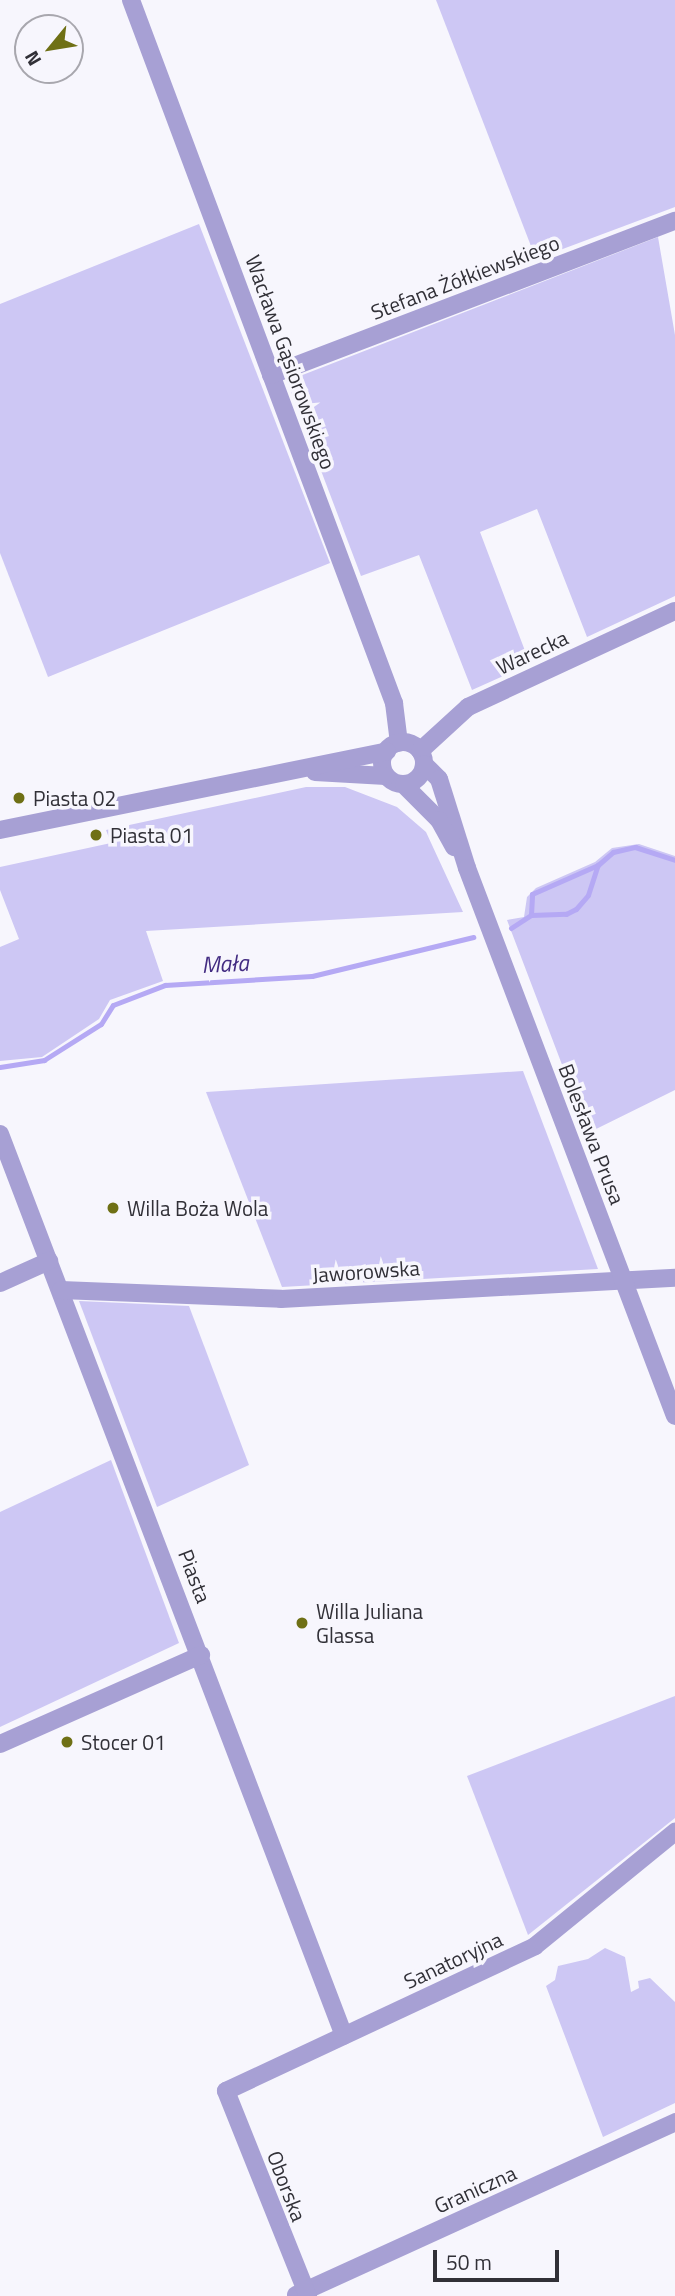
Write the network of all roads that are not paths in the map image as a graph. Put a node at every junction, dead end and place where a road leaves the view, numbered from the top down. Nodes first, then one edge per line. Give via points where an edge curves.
1 (131, 0) edge
2 (675, 221) edge
3 (271, 375) junction
4 (675, 611) edge
5 (393, 747) junction
6 (422, 757) junction
7 (288, 772) junction
8 (386, 776) junction
9 (404, 785) junction
10 (0, 830) edge
11 (467, 868) junction
12 (0, 1134) edge
13 (49, 1261) junction
14 (623, 1279) junction
15 (675, 1279) edge
16 (0, 1283) edge
17 (61, 1290) junction
18 (675, 1416) edge
19 (201, 1655) junction
20 (0, 1744) edge
21 (675, 1832) edge
22 (344, 2036) junction
23 (226, 2091) joint
24 (675, 2122) edge
25 (302, 2294) edge

1 - 3 street, Wacława Gąsiorowskiego
2 - 3 street, Stefana Żółkiewskiego
3 - 5 street, Wacława Gąsiorowskiego via 394,703
4 - 6 street, Warecka via 468,707
5 - 6 street via 409,743
5 - 7 street
5 - 8 street via 382,761
6 - 9 street via 419,778
6 - 11 street, Bolesława Prusa via 439,779
7 - 8 street
7 - 10 street
8 - 9 street
9 - 11 street, Bolesława Prusa via 439,820
11 - 14 street, Bolesława Prusa
12 - 13 street, Piasta
13 - 16 street
13 - 17 street, Piasta
14 - 15 street, Jaworowska
14 - 17 street, Jaworowska via 281,1299
14 - 18 street, Bolesława Prusa
17 - 19 street, Piasta
19 - 20 street
19 - 22 street, Piasta
21 - 22 street, Sanatoryjna via 535,1946
22 - 23 street, Sanatoryjna
23 - 25 street, Oborska
24 - 25 street, Graniczna

